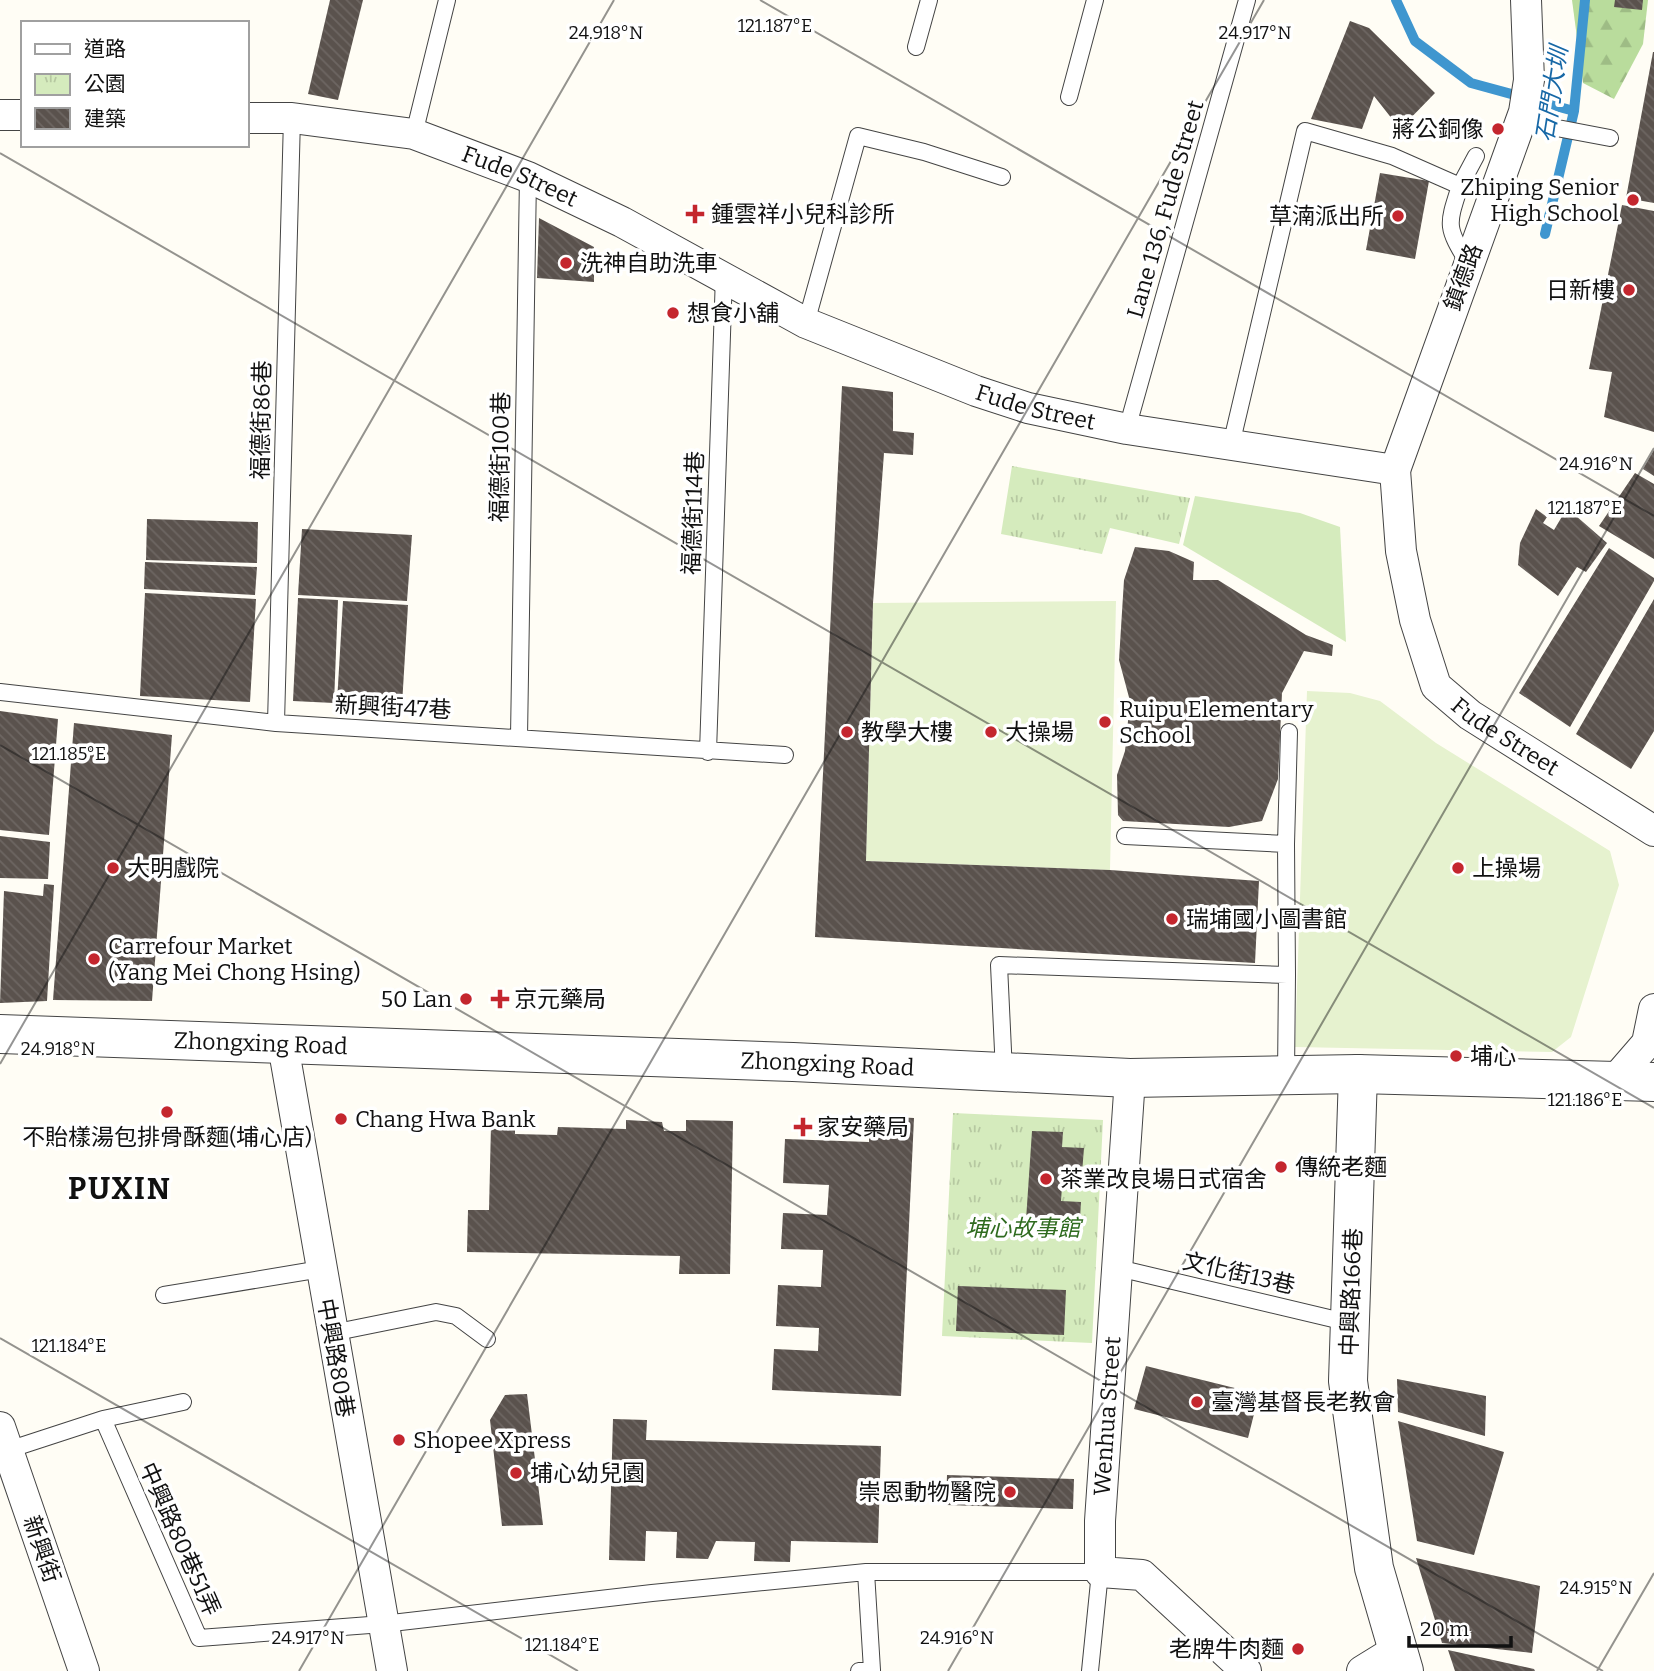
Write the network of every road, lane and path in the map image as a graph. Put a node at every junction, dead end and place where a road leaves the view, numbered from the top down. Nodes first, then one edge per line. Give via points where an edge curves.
1 (447, 0) edge
2 (929, 0) edge
3 (1095, 0) edge
4 (1247, 0) edge
5 (1526, 0) edge
6 (916, 47) dead end
7 (1069, 97) dead end
8 (0, 115) edge
9 (21, 115) edge
10 (1522, 116) junction
11 (248, 118) edge
12 (292, 118) junction
13 (414, 134) junction
14 (1611, 138) dead end
15 (1476, 156) dead end
16 (528, 177) junction
17 (1002, 177) dead end
18 (1460, 187) junction
19 (1468, 263) junction
20 (724, 275) junction
21 (806, 323) junction
22 (1127, 429) junction
23 (1231, 445) junction
24 (1395, 470) junction
25 (0, 692) edge
26 (276, 723) junction
27 (1289, 732) dead end
28 (519, 737) junction
29 (708, 752) junction
30 (785, 755) dead end
31 (1654, 831) edge
32 (1125, 836) dead end
33 (1286, 844) junction
34 (1287, 975) junction
35 (1654, 1009) edge
36 (0, 1034) edge
37 (282, 1045) junction
38 (1004, 1072) junction
39 (1358, 1074) junction
40 (1286, 1077) junction
41 (1130, 1078) junction
42 (1615, 1080) junction
43 (1654, 1082) edge
44 (1118, 1268) junction
45 (321, 1269) junction
46 (164, 1295) dead end
47 (1350, 1323) junction
48 (332, 1333) junction
49 (487, 1339) dead end
50 (183, 1402) dead end
51 (103, 1419) junction
52 (3, 1443) edge
53 (866, 1572) junction
54 (1100, 1572) junction
55 (383, 1624) junction
56 (1400, 1661) edge
57 (84, 1671) edge
58 (392, 1671) edge
59 (859, 1671) edge
60 (1090, 1671) edge
61 (1246, 1671) edge
62 (1362, 1671) edge

1 - 13 lane
2 - 6 lane
3 - 7 lane
4 - 22 lane, Lane 136, Fude Street
5 - 10 street, 鎮德路 via 1529,80
8 - 9 street
10 - 14 lane
10 - 19 street, 鎮德路
11 - 12 street, Fude Street
12 - 13 street, Fude Street
12 - 26 lane, 福德街86巷
13 - 16 street, Fude Street
15 - 18 lane
16 - 20 street, Fude Street
16 - 28 lane, 福德街100巷
17 - 21 lane via 858,136
18 - 19 lane via 1449,220
18 - 23 lane via 1392,156 1305,131
19 - 24 street, 鎮德路
20 - 21 street, Fude Street
20 - 29 lane, 福德街114巷
21 - 22 street, Fude Street via 976,391 1028,408
22 - 23 street, Fude Street
23 - 24 street, Fude Street
24 - 31 street, Fude Street via 1415,620 1436,686 1470,715
25 - 26 lane, 新興街47巷
26 - 28 lane, 新興街47巷
27 - 33 lane
28 - 29 lane, 新興街47巷
29 - 30 lane, 新興街47巷
32 - 33 lane
33 - 34 lane
34 - 38 lane via 999,965
34 - 40 lane
35 - 42 street via 1647,1043
36 - 37 street, Zhongxing Road
37 - 38 street, Zhongxing Road
37 - 45 street, 中興路80巷
38 - 41 street, Zhongxing Road
39 - 40 street, Zhongxing Road
39 - 42 street, Zhongxing Road
39 - 47 street, 中興路166巷
40 - 41 street, Zhongxing Road
41 - 44 street, Wenhua Street
42 - 43 street, Zhongxing Road
44 - 47 lane, 文化街13巷
44 - 54 street, Wenhua Street
45 - 46 lane
45 - 48 street, 中興路80巷
47 - 56 street, 中興路166巷 via 1348,1381 1374,1569
48 - 49 lane via 436,1312 456,1316
48 - 55 street, 中興路80巷
50 - 51 lane
51 - 52 lane
51 - 55 lane, 中興路80巷51弄 via 199,1638
52 - 57 street, 新興街
53 - 54 lane
53 - 55 lane
53 - 59 lane via 872,1670
54 - 60 lane
54 - 61 street via 1142,1575
55 - 58 street, 中興路80巷
56 - 62 street

